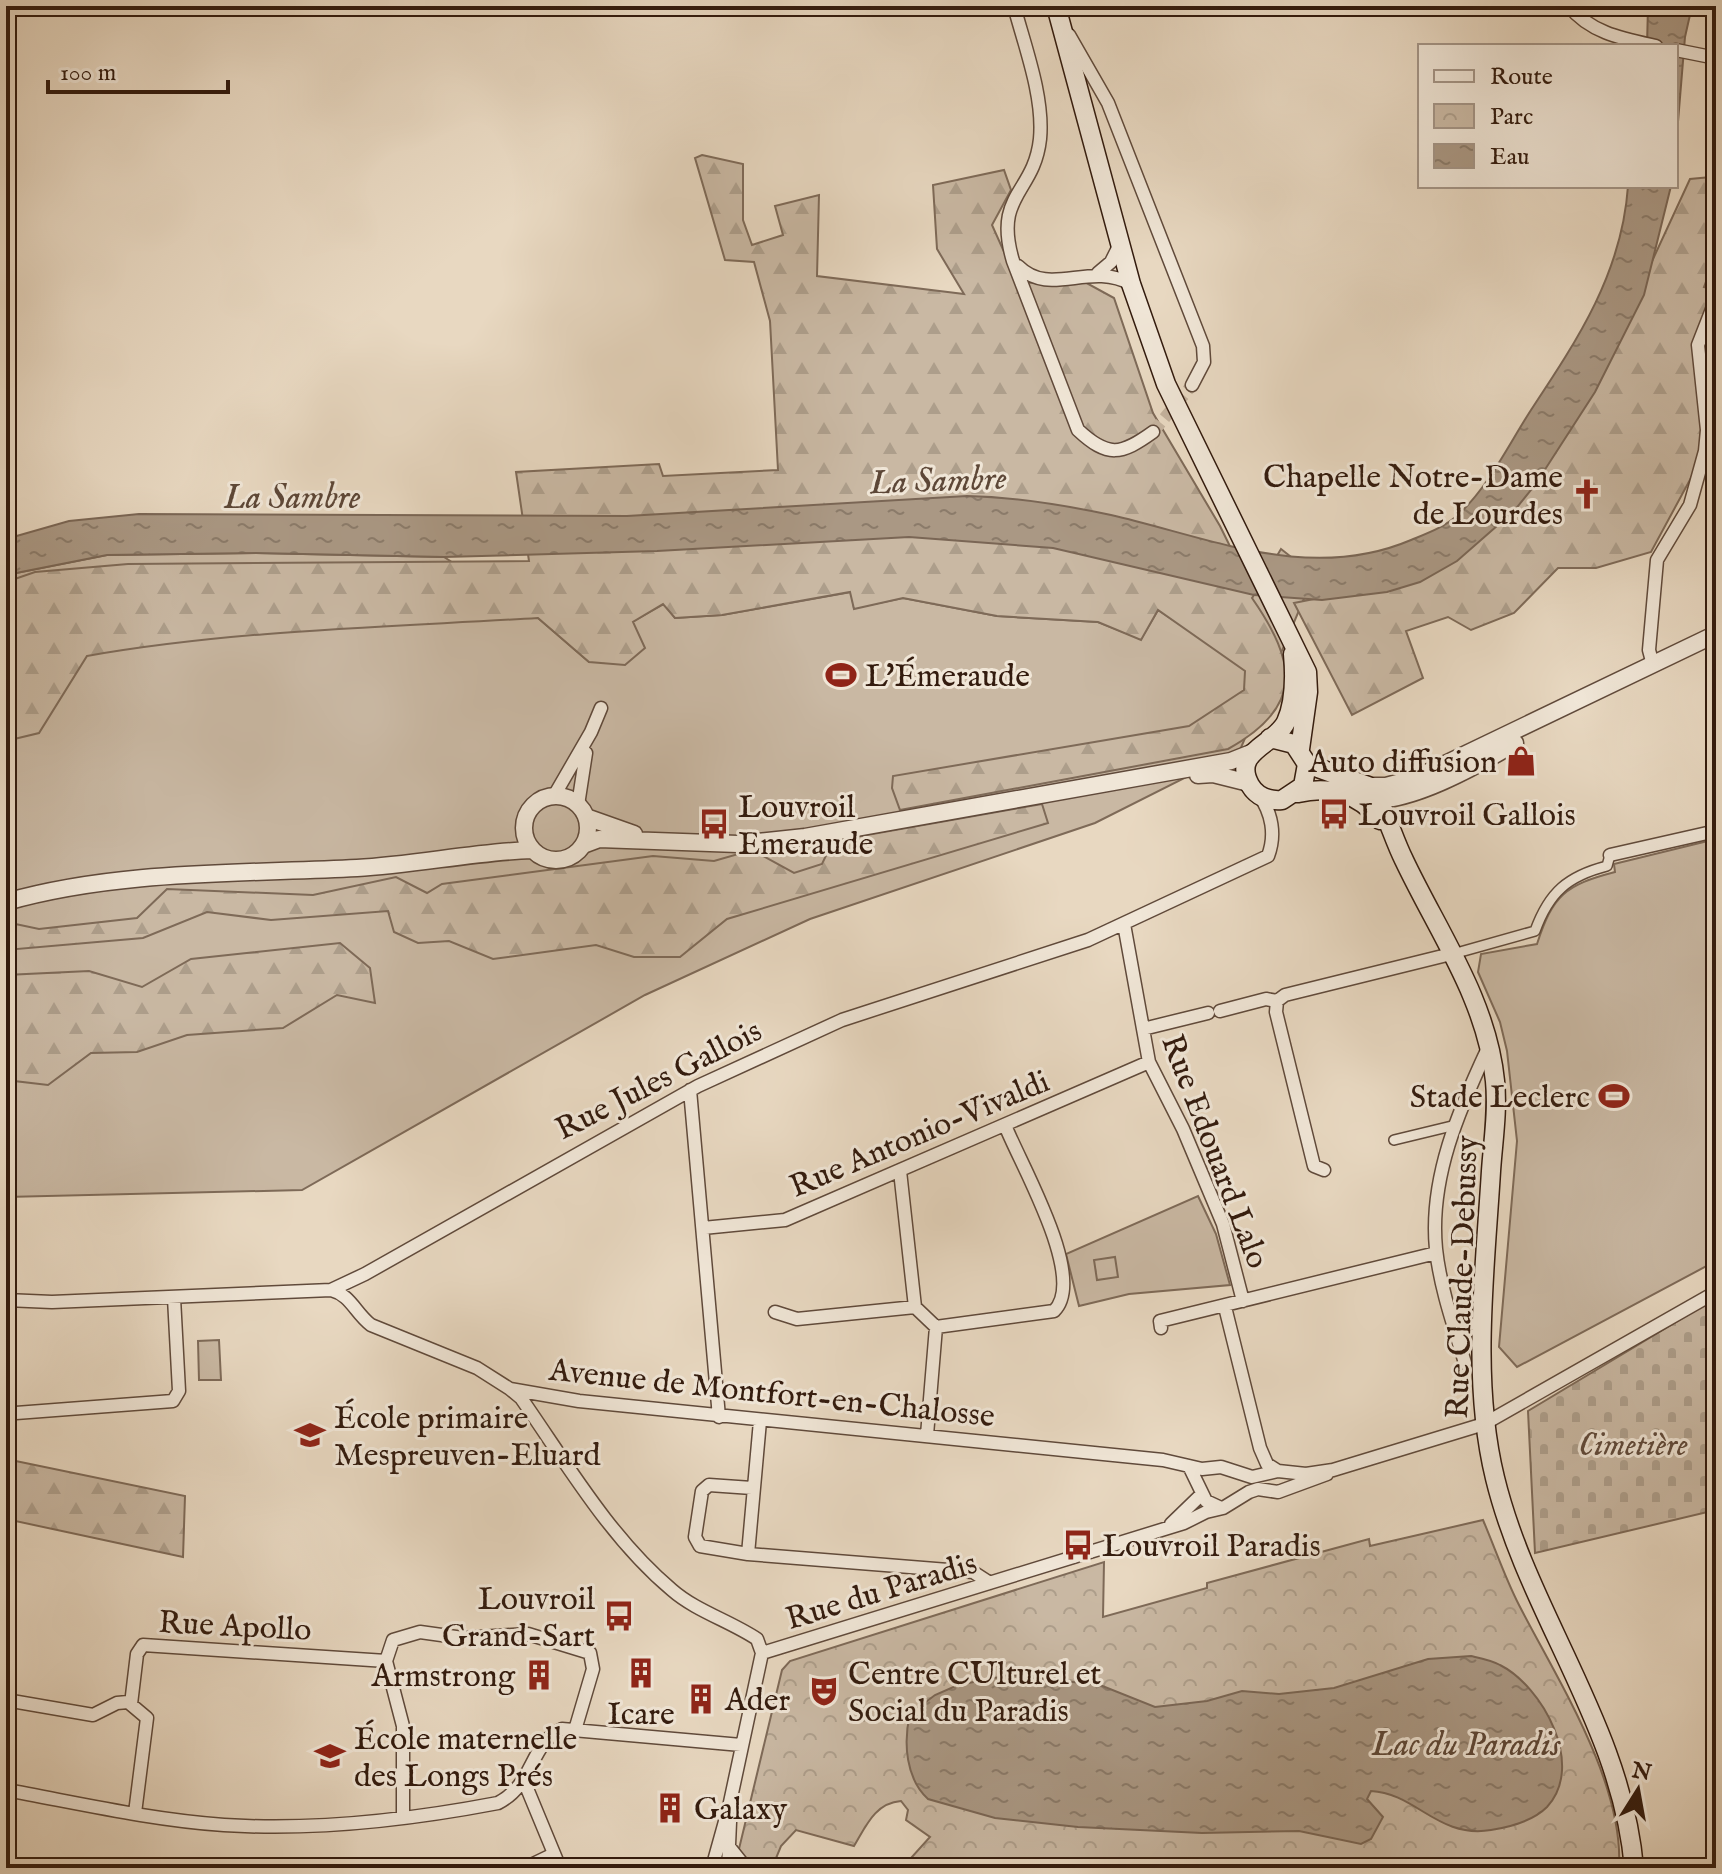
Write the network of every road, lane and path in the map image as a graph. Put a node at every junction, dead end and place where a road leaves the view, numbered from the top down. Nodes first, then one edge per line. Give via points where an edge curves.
1 (1014, 6) edge
2 (1569, 6) edge
3 (1059, 15) edge
4 (1647, 44) edge
5 (1678, 50) edge
6 (1716, 58) edge
7 (1121, 241) junction
8 (1013, 261) junction
9 (1098, 273) junction
10 (1131, 284) junction
11 (1716, 299) edge
12 (1192, 385) tunnel mouth
13 (1153, 432) tunnel mouth
14 (1288, 632) junction
15 (1716, 634) edge
16 (1653, 665) junction
17 (601, 708) dead end
18 (1562, 710) junction
19 (591, 732) junction
20 (1516, 732) junction
21 (1270, 738) junction
22 (1251, 753) junction
23 (1304, 757) junction
24 (1454, 775) junction
25 (1101, 785) junction
26 (1254, 789) junction
27 (1367, 794) junction
28 (554, 796) junction
29 (1290, 796) junction
30 (582, 811) junction
31 (523, 827) junction
32 (1272, 831) junction
33 (1716, 831) edge
34 (659, 840) junction
35 (583, 845) junction
36 (532, 850) junction
37 (1610, 855) joint
38 (476, 856) junction
39 (6, 902) edge
40 (1124, 924) junction
41 (1451, 954) junction
42 (1277, 1001) junction
43 (1143, 1029) junction
44 (1490, 1045) junction
45 (1149, 1062) junction
46 (690, 1090) junction
47 (1005, 1125) junction
48 (1456, 1125) junction
49 (1394, 1140) dead end
50 (1324, 1170) dead end
51 (900, 1171) junction
52 (703, 1228) junction
53 (1436, 1253) junction
54 (331, 1290) junction
55 (1716, 1292) edge
56 (174, 1298) junction
57 (6, 1300) edge
58 (1243, 1301) junction
59 (915, 1307) junction
60 (1225, 1307) junction
61 (775, 1312) dead end
62 (936, 1327) junction
63 (1161, 1328) dead end
64 (1465, 1363) dead end
65 (510, 1389) junction
66 (6, 1409) edge
67 (719, 1417) junction
68 (760, 1421) junction
69 (1484, 1424) junction
70 (927, 1435) junction
71 (1260, 1448) junction
72 (1189, 1466) junction
73 (1214, 1468) junction
74 (1333, 1470) junction
75 (1283, 1472) junction
76 (1239, 1474) junction
77 (752, 1488) junction
78 (1288, 1489) junction
79 (1201, 1490) junction
80 (1223, 1508) junction
81 (1166, 1528) junction
82 (748, 1554) junction
83 (990, 1583) junction
84 (762, 1653) junction
85 (386, 1661) junction
86 (6, 1700) edge
87 (131, 1704) junction
88 (575, 1730) junction
89 (741, 1745) junction
90 (524, 1781) junction
91 (6, 1790) edge
92 (729, 1807) junction
93 (135, 1813) junction
94 (403, 1817) junction
95 (730, 1848) junction
96 (554, 1854) junction
97 (525, 1868) edge
98 (560, 1868) edge
99 (712, 1868) edge
100 (728, 1868) edge
101 (746, 1868) edge
102 (1634, 1868) edge

1 - 8 street via 1038,105 1040,138 1036,157 1008,210 1005,233
2 - 4 street via 1592,26
3 - 7 main road
3 - 12 street via 1108,103 1203,346 1204,362
5 - 6 street
7 - 9 street via 1111,262
7 - 10 main road
8 - 9 street via 1029,277 1048,281
8 - 13 street via 1078,430 1094,445 1115,451 1129,449
9 - 10 street
10 - 14 main road via 1166,384
11 - 16 street via 1698,345 1705,451 1690,505 1657,560 1649,650
14 - 21 main road via 1294,666 1291,707 1285,723
14 - 23 main road via 1307,672
15 - 16 street
16 - 18 street
17 - 19 street
18 - 20 street
18 - 24 street
19 - 28 street
19 - 30 street via 580,777
20 - 24 street via 1453,768
20 - 27 street via 1416,778
21 - 22 main road
21 - 23 main road via 1287,740
22 - 25 street
22 - 26 main road via 1246,767
23 - 27 main road
23 - 29 main road via 1306,779
24 - 27 street via 1397,797
25 - 26 street via 1213,774
25 - 34 street via 805,837 738,844
26 - 29 main road
26 - 32 street via 1267,807
27 - 29 main road via 1322,790
27 - 41 main road, Rue Claude-Debussy via 1368,805 1399,850
28 - 30 street
28 - 31 street via 530,808
29 - 32 street
30 - 34 street via 604,826
30 - 35 street via 587,836
31 - 36 street
31 - 38 street
32 - 40 street, Rue Jules Gallois via 1268,856
33 - 37 street
34 - 35 street via 599,839
35 - 36 street via 559,860
36 - 38 street
37 - 41 street via 1607,866 1579,873 1559,887 1544,906 1535,931
38 - 39 street via 90,886
40 - 43 street, Rue Edouard Lalo
40 - 46 street, Rue Jules Gallois via 842,1020
41 - 42 street
41 - 44 main road, Rue Claude-Debussy via 1473,994
42 - 43 street via 1266,999
42 - 50 street via 1314,1166
43 - 45 street, Rue Edouard Lalo
44 - 48 street, Rue Claude-Debussy
44 - 69 main road, Rue Claude-Debussy via 1497,1119
45 - 47 street, Rue Antonio-Vivaldi
45 - 58 street, Rue Edouard Lalo via 1223,1224
46 - 52 street
46 - 54 street, Rue Jules Gallois
47 - 51 street, Rue Antonio-Vivaldi
47 - 62 street via 1055,1239 1064,1277 1062,1299 1054,1311
48 - 49 street
48 - 53 street, Rue Claude-Debussy via 1436,1202
51 - 52 street, Rue Antonio-Vivaldi via 785,1220
51 - 59 street
52 - 67 street
53 - 58 street
53 - 64 street, Rue Claude-Debussy
54 - 56 street, Rue Jules Gallois
54 - 65 street, Avenue de Montfort-en-Chalosse via 343,1293 371,1325 477,1368
55 - 69 street
56 - 57 street, Rue Jules Gallois
56 - 66 street via 179,1391 173,1401 16,1413
58 - 60 street
59 - 61 street via 797,1319
59 - 62 street
60 - 63 street via 1160,1321
60 - 71 street
62 - 70 street
65 - 67 street, Avenue de Montfort-en-Chalosse
65 - 84 street via 644,1565 675,1593 757,1639
67 - 68 street, Avenue de Montfort-en-Chalosse
68 - 70 street, Avenue de Montfort-en-Chalosse
68 - 77 street
69 - 74 street
69 - 102 main road, Rue Claude-Debussy via 1517,1550 1614,1767
70 - 72 street, Avenue de Montfort-en-Chalosse
71 - 75 street via 1267,1464
71 - 76 street via 1255,1461
72 - 73 street, Avenue de Montfort-en-Chalosse
72 - 79 street
73 - 76 street, Avenue de Montfort-en-Chalosse
73 - 79 street, Rue du Paradis via 1203,1477
74 - 75 street
74 - 78 street
75 - 76 street, Avenue de Montfort-en-Chalosse
75 - 78 street via 1291,1481
77 - 82 street
77 - 82 street via 709,1485 702,1491 695,1537 709,1550
78 - 80 street, Rue du Paradis via 1258,1489
79 - 80 street via 1211,1506
79 - 81 street, Rue du Paradis
80 - 81 street, Rue du Paradis
81 - 83 street, Rue du Paradis
82 - 83 street via 973,1572
83 - 84 street, Rue du Paradis
84 - 89 street, Rue du Paradis
85 - 87 street, Rue Apollo via 143,1645 137,1654
85 - 88 street via 393,1640 420,1632 463,1638 537,1635 579,1648 590,1653 593,1669
85 - 94 street via 403,1726
86 - 87 street via 93,1715 117,1703
87 - 93 street via 147,1718
88 - 89 street
88 - 90 street via 550,1734
89 - 92 street, Rue du Paradis
90 - 94 street via 515,1794 498,1803
90 - 96 street
91 - 93 street
92 - 95 street, Rue du Paradis
92 - 99 street, Rue du Paradis
93 - 94 street via 251,1826
95 - 100 street, Rue du Paradis
95 - 101 street
96 - 97 street
96 - 98 street

